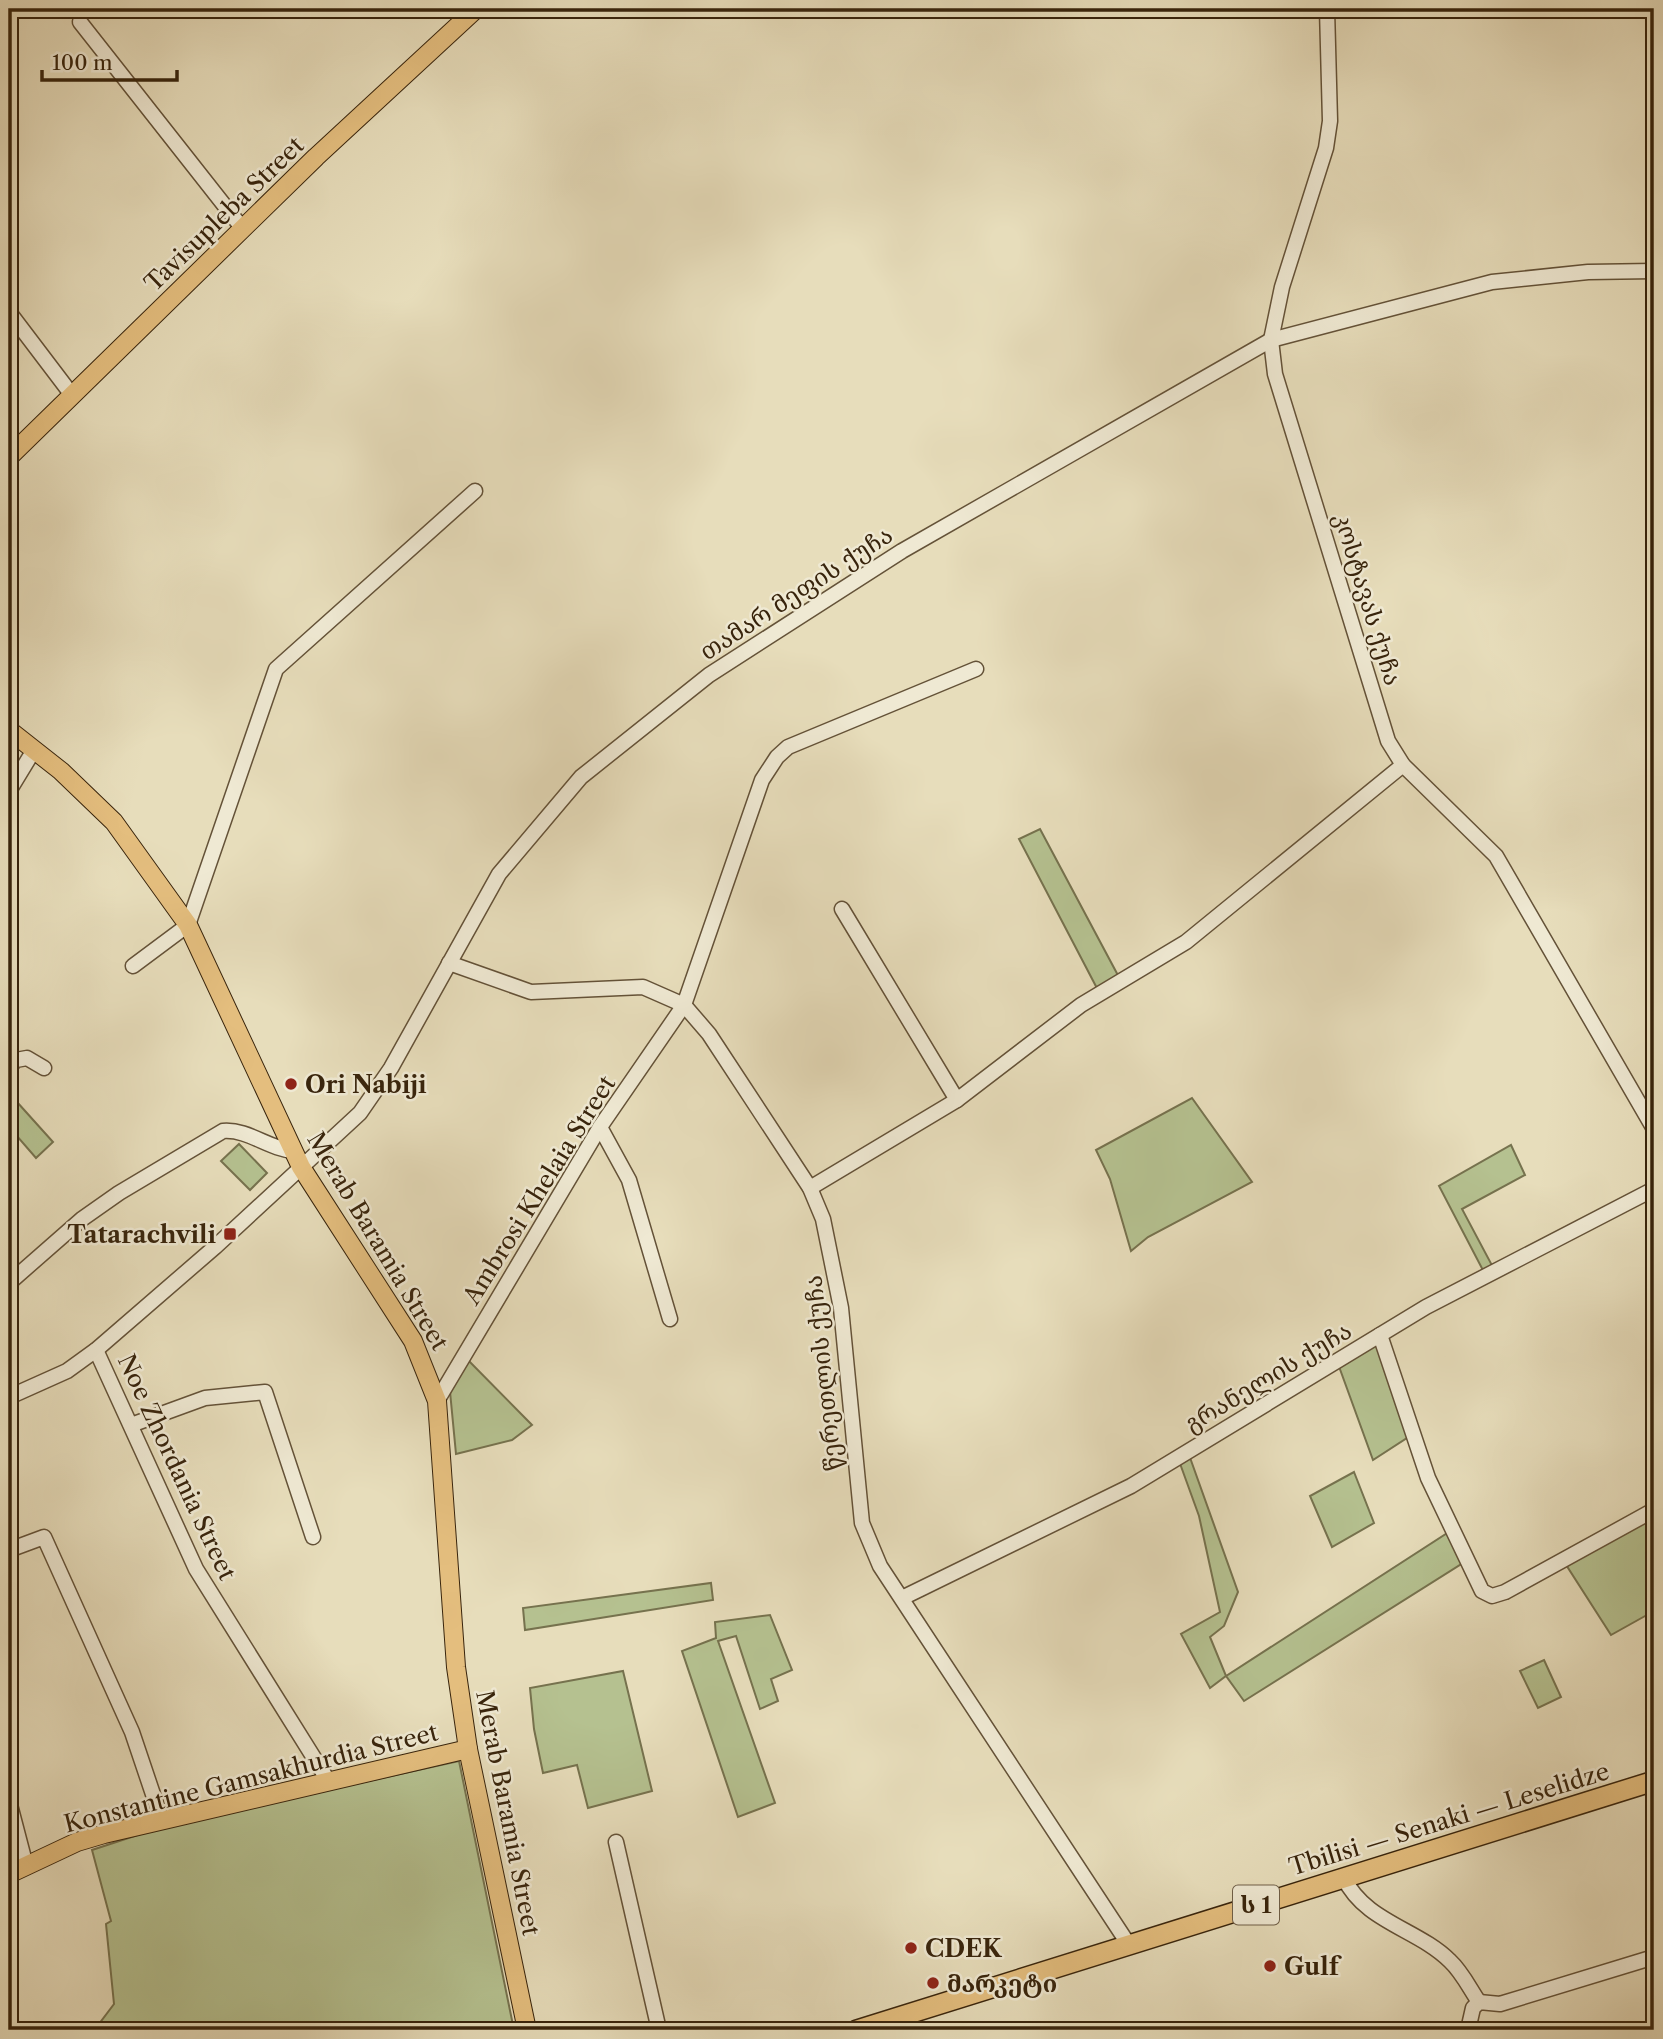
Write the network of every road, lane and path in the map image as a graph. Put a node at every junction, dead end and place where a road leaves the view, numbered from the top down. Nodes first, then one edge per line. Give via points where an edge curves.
1 (477, 9) edge
2 (1327, 9) edge
3 (80, 22) dead end
4 (243, 229) junction
5 (1654, 271) edge
6 (9, 312) edge
7 (1271, 340) junction
8 (72, 396) junction
9 (9, 457) edge
10 (475, 491) dead end
11 (976, 669) dead end
12 (9, 730) edge
13 (34, 750) junction
14 (1403, 765) junction
15 (9, 791) edge
16 (842, 909) dead end
17 (188, 925) junction
18 (449, 963) junction
19 (132, 966) dead end
20 (684, 1006) junction
21 (9, 1067) edge
22 (44, 1068) dead end
23 (957, 1100) junction
24 (600, 1127) junction
25 (1654, 1129) edge
26 (300, 1161) junction
27 (810, 1188) junction
28 (1654, 1189) edge
29 (9, 1283) edge
30 (670, 1319) dead end
31 (1380, 1335) junction
32 (96, 1350) junction
33 (9, 1397) edge
34 (437, 1401) junction
35 (131, 1425) junction
36 (1654, 1510) edge
37 (313, 1537) dead end
38 (9, 1550) edge
39 (902, 1598) junction
40 (468, 1749) junction
41 (1654, 1781) edge
42 (329, 1782) junction
43 (9, 1801) edge
44 (162, 1821) junction
45 (616, 1842) dead end
46 (26, 1866) junction
47 (9, 1874) edge
48 (1344, 1878) junction
49 (1129, 1945) junction
50 (1654, 1957) edge
51 (1479, 2001) junction
52 (527, 2030) edge
53 (659, 2030) edge
54 (858, 2030) edge
55 (1468, 2030) edge

1 - 4 main road, Tavisupleba Street
2 - 7 street, კოსტავას ქუჩა via 1330,121
3 - 4 street
4 - 8 main road, Tavisupleba Street
5 - 7 street, თამარ მეფის ქუჩა via 1492,282
6 - 8 street
7 - 14 street, კოსტავას ქუჩა via 1275,374 1388,741
7 - 18 street, თამარ მეფის ქუჩა via 902,551 668,706 581,777 499,874
8 - 9 main road, Tavisupleba Street
10 - 17 street via 276,669
11 - 20 street, Ambrosi Khelaia Street via 788,747 777,757 762,780
12 - 13 main road, Merab Baramia Street
13 - 15 street
13 - 17 main road, Merab Baramia Street via 114,822
14 - 23 street via 1186,942 1081,1005
14 - 25 street, კოსტავას ქუჩა via 1496,856
16 - 23 street
17 - 19 street
17 - 26 main road, Merab Baramia Street
18 - 20 street, წერეთლის ქუჩა via 530,992 643,987
18 - 26 street, თამარ მეფის ქუჩა via 391,1068 360,1113
20 - 24 street, Ambrosi Khelaia Street
20 - 27 street, წერეთლის ქუჩა via 709,1034
21 - 22 street via 27,1058
23 - 27 street
24 - 30 street via 629,1180
24 - 34 street, Ambrosi Khelaia Street
26 - 29 street via 237,1131 223,1131 82,1219
26 - 32 street, თამარ მეფის ქუჩა via 215,1247
26 - 34 main road, Merab Baramia Street via 413,1341
27 - 39 street, წერეთლის ქუჩა via 823,1219 841,1308 862,1523 880,1566
28 - 31 street, გრანელის ქუჩა
31 - 36 street via 1428,1478 1482,1591 1492,1595 1504,1592
31 - 39 street, გრანელის ქუჩა via 1131,1486
32 - 33 street, თამარ მეფის ქუჩა via 67,1371
32 - 35 street, Noe Zhordania Street
34 - 40 main road, Merab Baramia Street via 456,1667
35 - 37 street via 205,1398 265,1392
35 - 42 street, Noe Zhordania Street via 196,1569
38 - 44 street via 44,1537 132,1732
39 - 49 street, წერეთლის ქუჩა
40 - 42 main road, Konstantine Gamsakhurdia Street
40 - 52 main road, Merab Baramia Street
41 - 48 highway, Tbilisi — Senaki — Leselidze / ს 1
42 - 44 main road, Konstantine Gamsakhurdia Street
43 - 46 street
44 - 46 main road, Konstantine Gamsakhurdia Street via 77,1842
45 - 53 street
46 - 47 main road, Konstantine Gamsakhurdia Street
48 - 49 highway, Tbilisi — Senaki — Leselidze / ს 1
48 - 51 street via 1350,1891 1372,1911 1450,1961
49 - 54 highway, Tbilisi — Senaki — Leselidze / ს 1
50 - 51 street via 1500,2004
51 - 55 street

